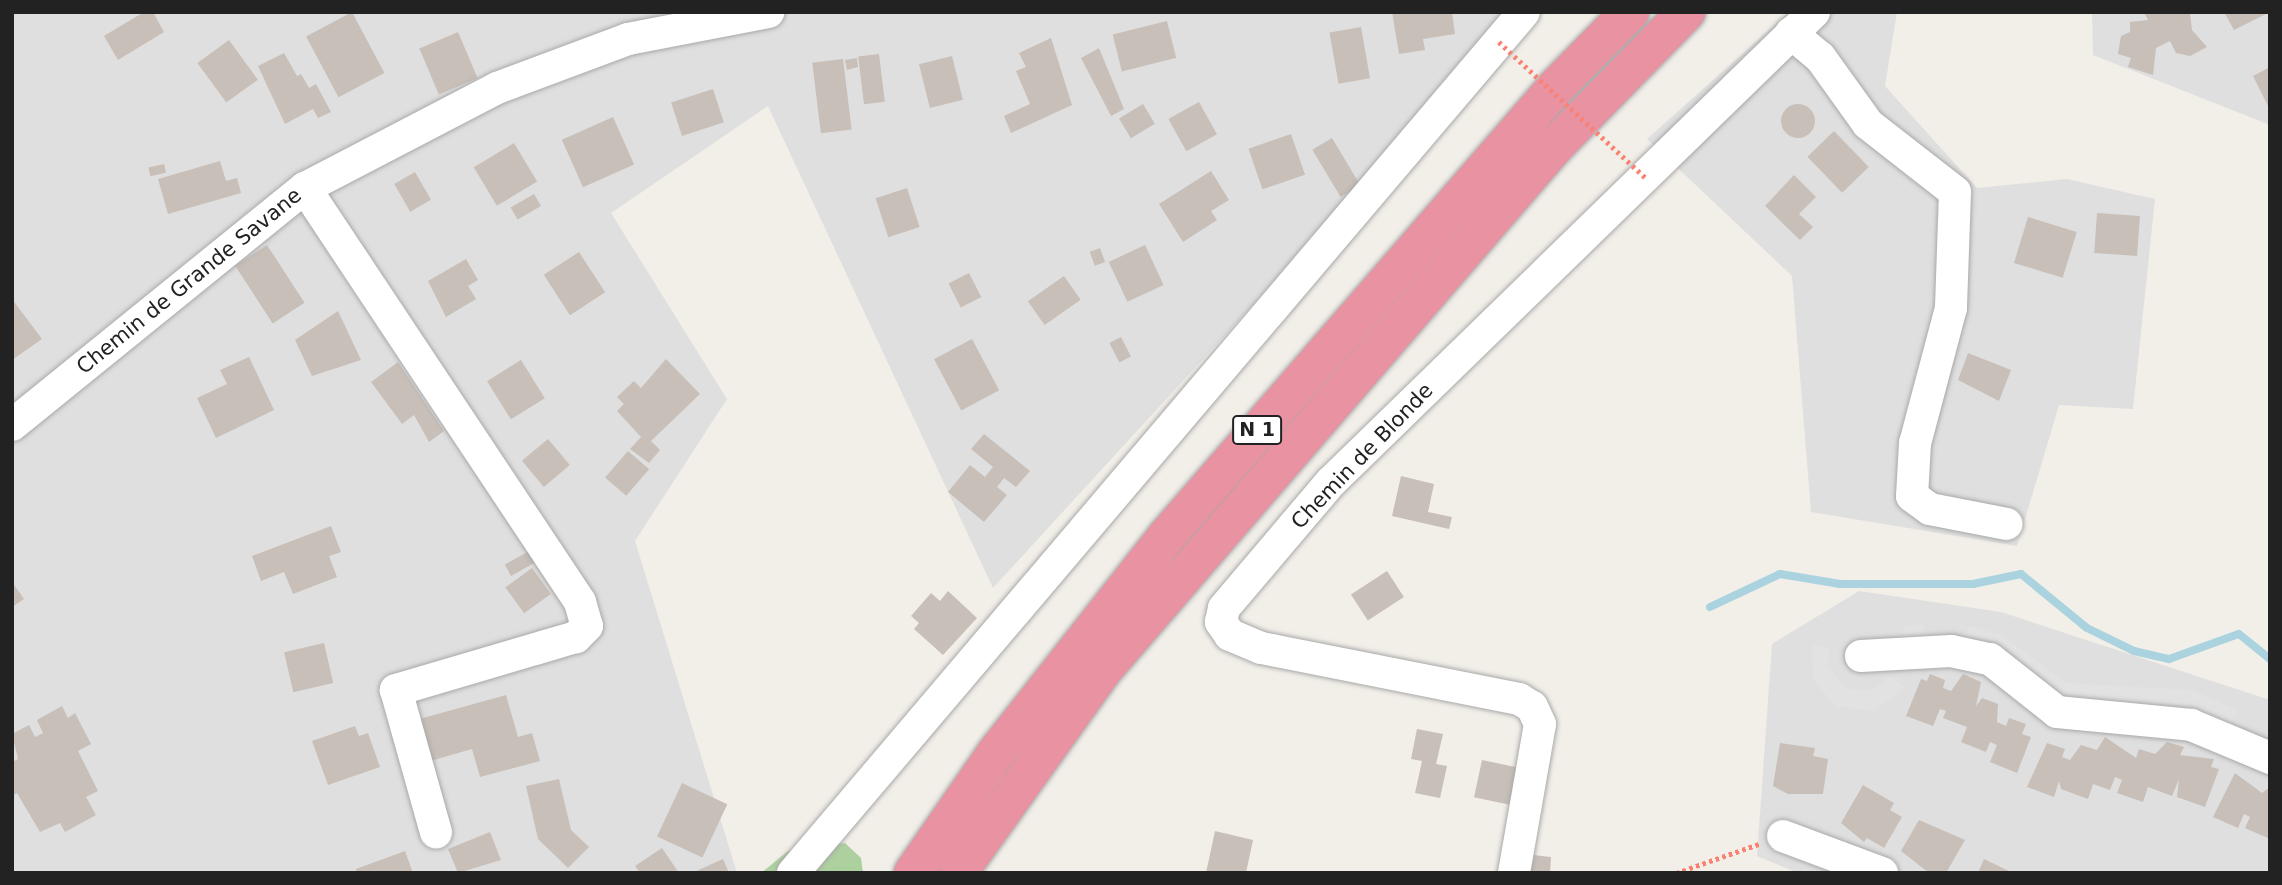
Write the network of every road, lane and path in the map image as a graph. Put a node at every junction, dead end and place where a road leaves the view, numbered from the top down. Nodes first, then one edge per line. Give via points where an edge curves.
1 (768, 12) edge
2 (1524, 12) edge
3 (1630, 12) edge
4 (1686, 12) edge
5 (1814, 12) edge
6 (1791, 33) junction
7 (1499, 42) junction
8 (1647, 178) junction
9 (305, 188) junction
10 (12, 425) edge
11 (2007, 524) dead end
12 (1861, 656) dead end
13 (2270, 758) edge
14 (436, 832) dead end
15 (1783, 836) joint
16 (793, 873) edge
17 (913, 873) edge
18 (958, 873) edge
19 (1514, 873) edge
20 (1676, 873) edge
21 (1882, 873) edge

1 - 9 street, Chemin de Grande Savane via 628,39 497,88
2 - 7 street
3 - 17 highway, N 1 via 1557,86 1166,537 996,753
4 - 18 highway, N 1 via 1554,147 1102,671
5 - 6 street, Chemin de Blonde
6 - 8 street, Chemin de Blonde
6 - 11 street via 1820,57 1868,124 1955,192 1951,308 1915,443 1912,496 1930,509
7 - 8 path, bridge
7 - 16 street
8 - 19 street, Chemin de Blonde via 1331,482 1224,608 1221,622 1230,635 1261,648 1519,699 1532,707 1540,724
9 - 10 street, Chemin de Grande Savane
9 - 14 street via 580,602 587,626 576,637 396,690
12 - 13 street via 1951,651 1990,659 2057,712 2190,725
15 - 20 path
15 - 21 street

